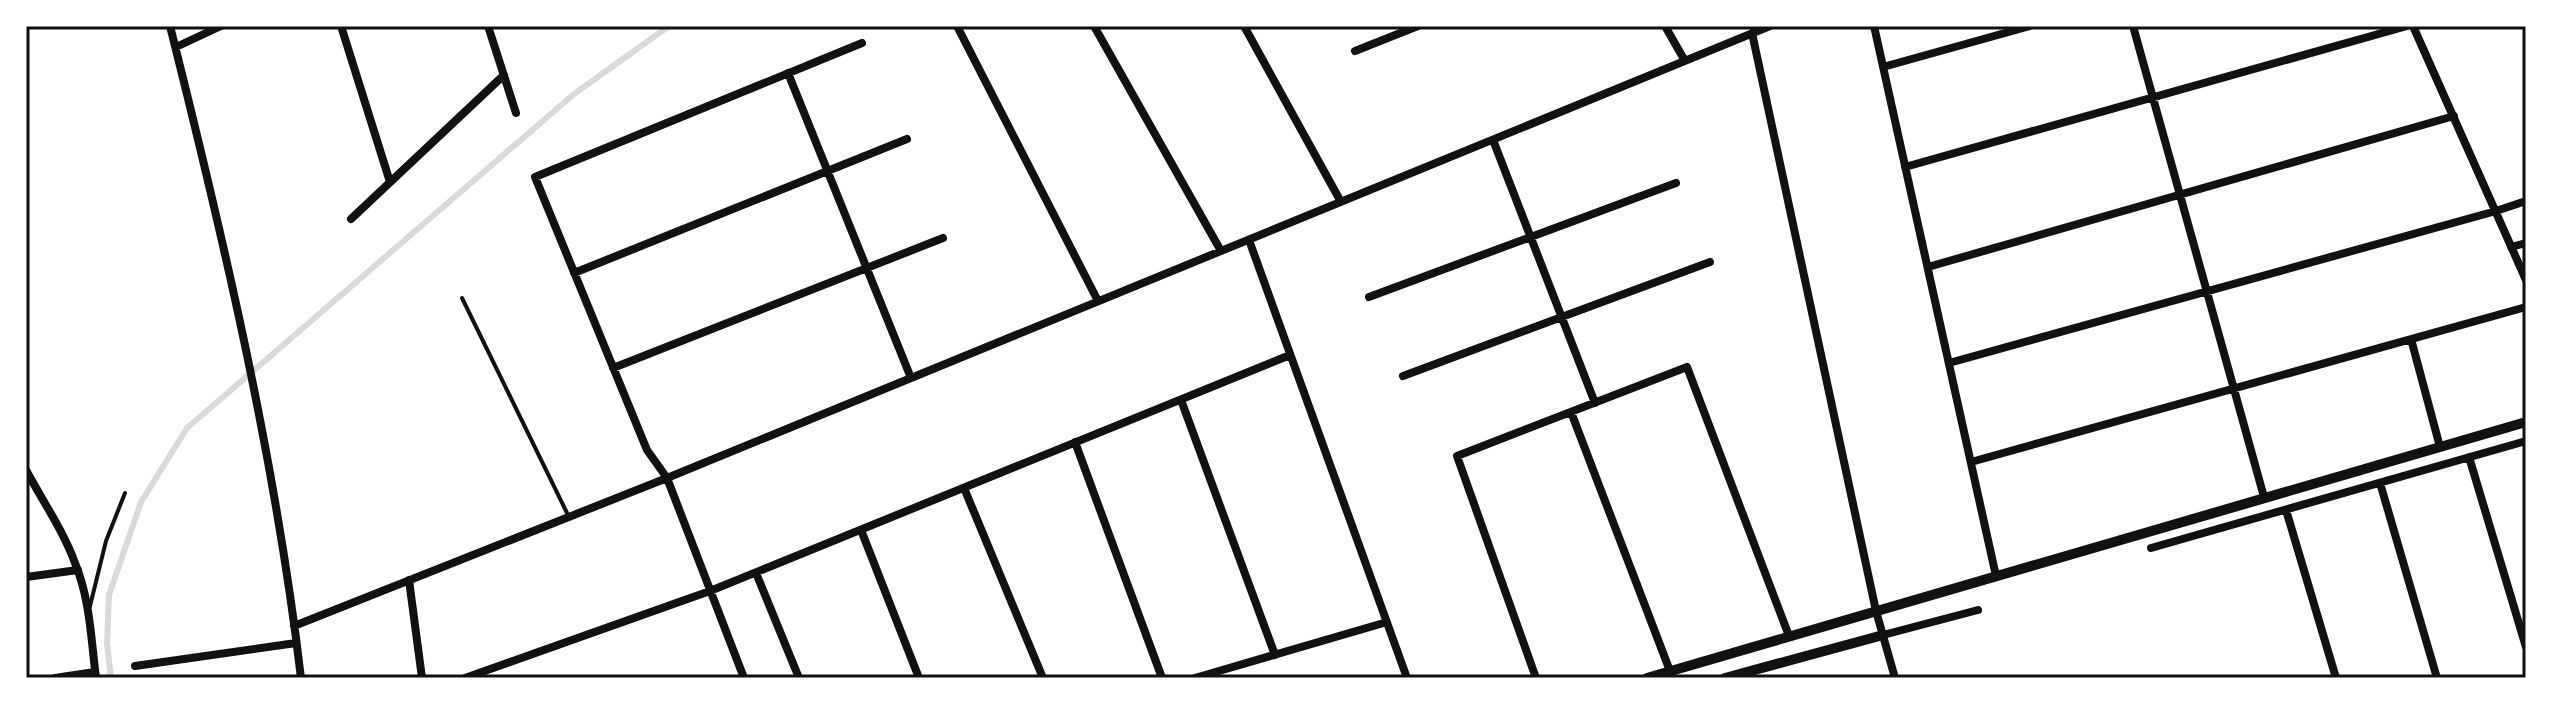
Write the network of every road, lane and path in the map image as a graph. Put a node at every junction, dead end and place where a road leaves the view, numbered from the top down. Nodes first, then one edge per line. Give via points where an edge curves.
1 (170, 26) edge
2 (221, 26) edge
3 (341, 26) edge
4 (488, 26) edge
5 (957, 26) edge
6 (1094, 26) edge
7 (1244, 26) edge
8 (1418, 26) edge
9 (1665, 26) edge
10 (1770, 26) edge
11 (1874, 26) edge
12 (2030, 26) edge
13 (2133, 26) edge
14 (2407, 26) edge
15 (2413, 26) edge
16 (1752, 33) junction
17 (862, 43) dead end
18 (176, 47) junction
19 (1355, 51) dead end
20 (1685, 61) junction
21 (1883, 67) junction
22 (788, 73) junction
23 (504, 75) junction
24 (2153, 97) junction
25 (516, 113) dead end
26 (2454, 116) junction
27 (907, 139) dead end
28 (1493, 140) junction
29 (1905, 167) junction
30 (826, 172) junction
31 (390, 182) junction
32 (1676, 183) dead end
33 (2180, 195) junction
34 (2526, 201) edge
35 (1341, 202) junction
36 (2496, 211) junction
37 (351, 219) dead end
38 (1531, 237) junction
39 (943, 238) dead end
40 (1249, 240) junction
41 (2526, 243) edge
42 (2511, 247) junction
43 (1221, 251) junction
44 (1710, 262) dead end
45 (1928, 267) junction
46 (866, 269) junction
47 (574, 273) junction
48 (2526, 280) edge
49 (2207, 292) junction
50 (1369, 297) dead end
51 (462, 298) dead end
52 (1098, 301) junction
53 (2526, 307) edge
54 (1562, 317) junction
55 (2411, 339) junction
56 (1290, 355) junction
57 (1949, 363) junction
58 (613, 368) junction
59 (1403, 376) dead end
60 (911, 378) junction
61 (2234, 389) junction
62 (1181, 400) junction
63 (1595, 403) junction
64 (1571, 412) junction
65 (2526, 422) edge
66 (2526, 441) edge
67 (1075, 442) junction
68 (2440, 447) junction
69 (2469, 457) junction
70 (1971, 462) junction
71 (26, 470) edge
72 (667, 478) junction
73 (2380, 483) junction
74 (964, 488) junction
75 (125, 493) dead end
76 (2264, 497) junction
77 (2286, 510) junction
78 (569, 517) junction
79 (861, 530) junction
80 (2151, 548) dead end
81 (78, 570) junction
82 (756, 573) junction
83 (1996, 576) junction
84 (26, 577) edge
85 (409, 580) junction
86 (710, 591) junction
87 (1978, 610) dead end
88 (1876, 611) junction
89 (88, 612) junction
90 (1387, 622) junction
91 (294, 626) junction
92 (1883, 635) junction
93 (1789, 636) junction
94 (296, 643) junction
95 (2526, 647) edge
96 (1275, 655) junction
97 (135, 666) dead end
98 (1670, 671) junction
99 (95, 675) edge
100 (55, 678) edge
101 (301, 678) edge
102 (422, 678) edge
103 (465, 678) edge
104 (744, 678) edge
105 (799, 678) edge
106 (919, 678) edge
107 (1043, 678) edge
108 (1162, 678) edge
109 (1195, 678) edge
110 (1407, 678) edge
111 (1536, 678) edge
112 (1647, 678) edge
113 (1725, 678) edge
114 (1895, 678) edge
115 (2336, 678) edge
116 (2437, 678) edge

1 - 18 street
2 - 18 street
3 - 31 street
4 - 23 street
5 - 52 street
6 - 43 street
7 - 35 street
8 - 19 street
9 - 20 street
10 - 16 street
11 - 21 street
12 - 21 street
13 - 24 street
14 - 24 street
15 - 26 street
16 - 20 street
16 - 88 street
17 - 22 street
18 - 91 street via 251,367
20 - 28 street
21 - 29 street
22 - 30 street
22 - 47 street via 535,177
23 - 25 street
23 - 31 street
24 - 29 street
24 - 33 street
26 - 33 street
26 - 36 street
27 - 30 street
28 - 35 street
28 - 38 street
29 - 45 street
30 - 46 street
30 - 47 street
31 - 37 street
32 - 38 street
33 - 45 street
33 - 49 street
34 - 36 street
35 - 40 street
36 - 42 street
36 - 49 street
38 - 50 street
38 - 54 street
39 - 46 street
40 - 43 street
40 - 56 street
41 - 42 street
42 - 48 street
43 - 52 street
44 - 54 street
45 - 57 street
46 - 58 street
46 - 60 street
47 - 58 street
49 - 57 street
49 - 61 street
51 - 78 lane
52 - 60 street
53 - 55 street
54 - 59 street
54 - 63 street
55 - 61 street
55 - 68 street
56 - 62 street
56 - 90 street
57 - 70 street
58 - 72 street via 647,450
60 - 72 street
61 - 70 street
61 - 76 street
62 - 67 street
62 - 96 street
63 - 64 street
63 - 93 street via 1687,367
64 - 98 street
64 - 111 street via 1457,456
65 - 68 street
66 - 69 street
67 - 74 street
67 - 108 street
68 - 76 street
69 - 73 street
69 - 95 street
70 - 83 street
71 - 81 street
72 - 78 street
72 - 86 street
73 - 77 street
73 - 116 street
74 - 79 street
74 - 107 street
75 - 89 lane
76 - 83 street
77 - 80 street
77 - 115 street
78 - 85 street
79 - 82 street
79 - 106 street
81 - 84 street
81 - 89 street
82 - 86 street
82 - 105 street
83 - 88 street
85 - 91 street
85 - 102 street
86 - 103 street
86 - 104 street
87 - 92 street
88 - 92 street
88 - 93 street
89 - 99 street
90 - 96 street
90 - 110 street
91 - 94 street
92 - 113 street
92 - 114 street
93 - 98 street
94 - 97 street
94 - 101 street
96 - 109 street
98 - 112 street
99 - 100 street

